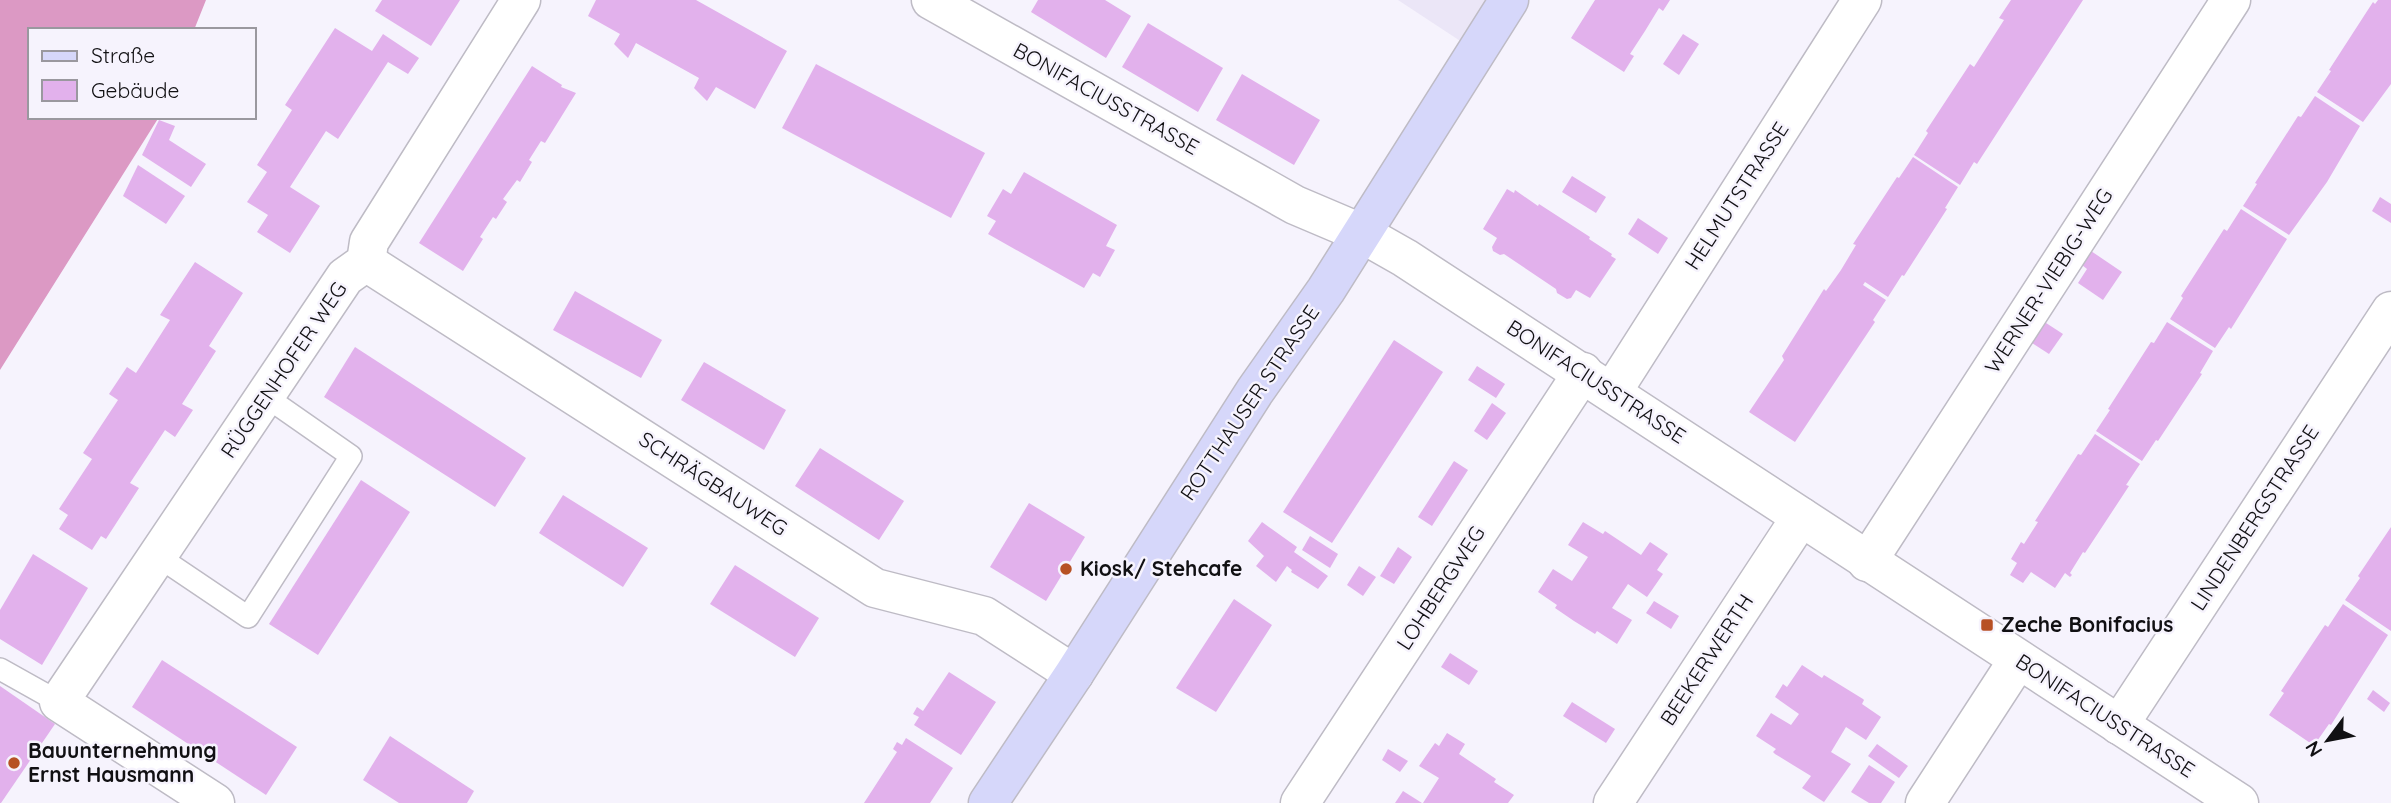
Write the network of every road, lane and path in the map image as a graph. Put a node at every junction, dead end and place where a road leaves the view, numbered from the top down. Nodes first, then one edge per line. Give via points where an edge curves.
1 (521, 0) edge
2 (931, 0) edge
3 (1509, 0) edge
4 (1862, 0) edge
5 (2231, 0) edge
6 (1361, 233) junction
7 (366, 262) junction
8 (2391, 311) edge
9 (1597, 382) junction
10 (265, 396) junction
11 (1801, 517) junction
12 (159, 557) junction
13 (1867, 562) junction
14 (2018, 660) junction
15 (0, 669) edge
16 (1074, 674) junction
17 (60, 702) junction
18 (2119, 725) junction
19 (215, 803) edge
20 (988, 803) edge
21 (1300, 803) edge
22 (1613, 803) edge
23 (1926, 803) edge
24 (2239, 803) edge

1 - 7 street via 369,242
2 - 6 street, BONIFACIUSSTRASSE via 1295,205
3 - 6 main road, ROTTHAUSER STRASSE
4 - 9 street, HELMUTSTRASSE
5 - 13 street, WERNER-VIEBIG-WEG
6 - 9 street, BONIFACIUSSTRASSE
6 - 16 main road, ROTTHAUSER STRASSE
7 - 10 street, RÜGGENHOFER WEG via 345,277
7 - 16 street, SCHRÄGBAUWEG via 875,588 984,616
8 - 18 street, LINDENBERGSTRASSE
9 - 11 street, BONIFACIUSSTRASSE
9 - 21 street, LOHBERGWEG
10 - 12 street, RÜGGENHOFER WEG
10 - 12 lane via 351,456 248,617
11 - 13 street, BONIFACIUSSTRASSE
11 - 22 street, BEEKERWERTH
12 - 17 street, RÜGGENHOFER WEG
13 - 14 street, BONIFACIUSSTRASSE
14 - 18 street, BONIFACIUSSTRASSE
14 - 23 street
15 - 17 lane
16 - 20 main road, ROTTHAUSER STRASSE
17 - 19 street
18 - 24 street, BONIFACIUSSTRASSE

